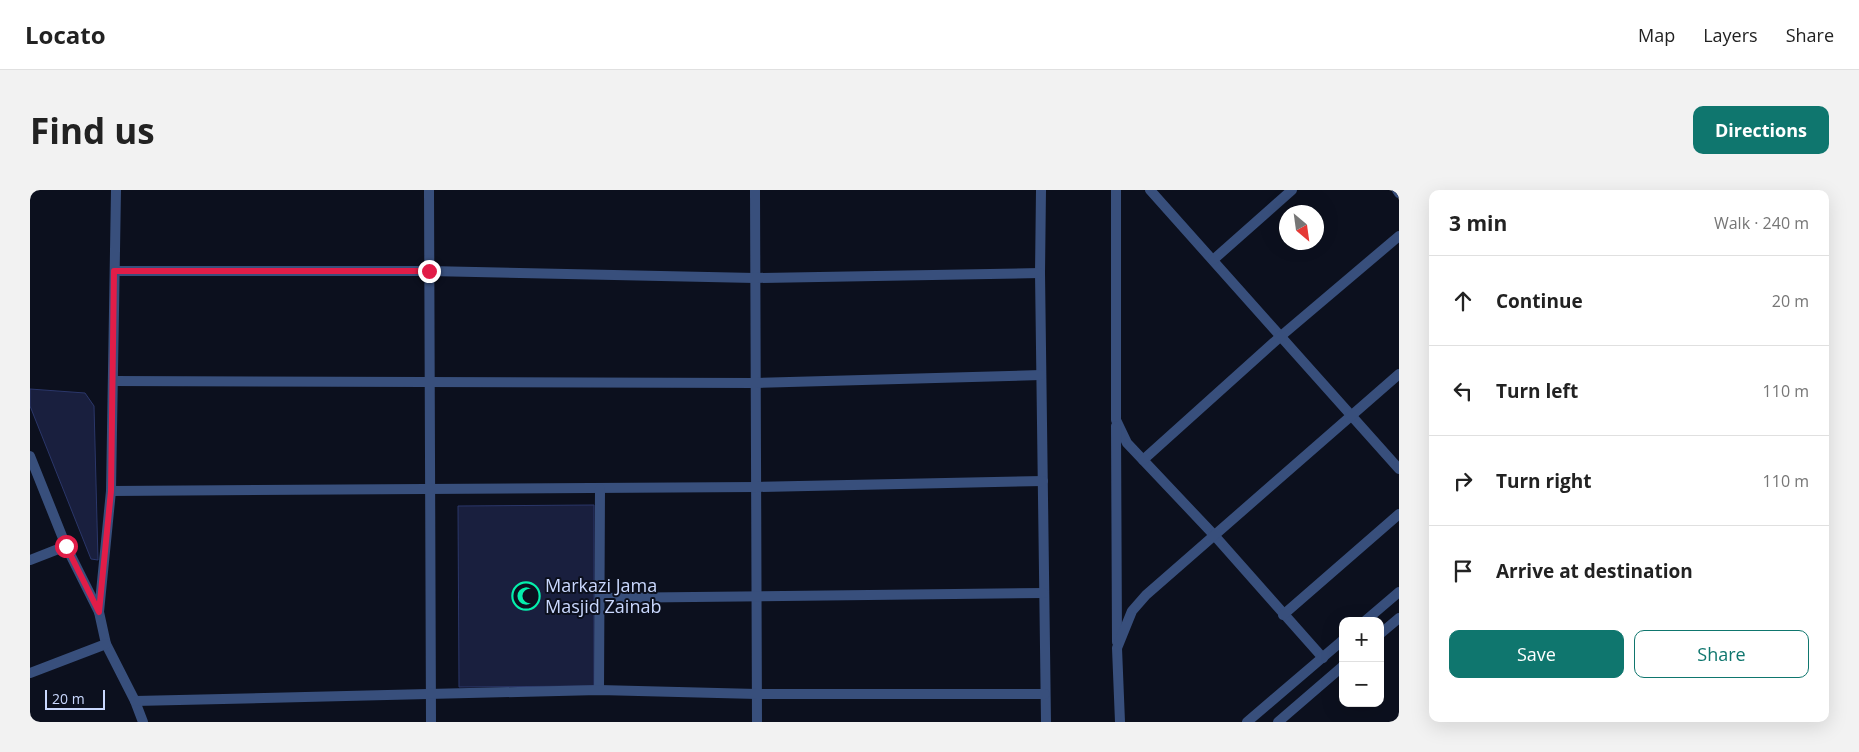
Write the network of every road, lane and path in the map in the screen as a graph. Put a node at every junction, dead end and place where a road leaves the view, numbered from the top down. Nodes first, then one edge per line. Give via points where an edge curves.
1 (116, 190) edge
2 (429, 190) edge
3 (755, 190) edge
4 (1041, 190) edge
5 (1116, 190) edge
6 (1150, 190) edge
7 (1292, 190) edge
8 (1399, 236) edge
9 (1213, 260) junction
10 (114, 271) junction
11 (429, 271) junction
12 (1040, 273) junction
13 (755, 278) junction
14 (1281, 336) junction
15 (1399, 374) edge
16 (1042, 375) junction
17 (113, 382) junction
18 (430, 383) junction
19 (756, 383) junction
20 (1352, 415) junction
21 (1116, 420) junction
22 (30, 456) edge
23 (1143, 460) junction
24 (1399, 469) edge
25 (1043, 481) junction
26 (756, 487) junction
27 (600, 489) junction
28 (430, 490) junction
29 (111, 491) junction
30 (1399, 514) edge
31 (1214, 536) junction
32 (66, 546) junction
33 (30, 560) edge
34 (1399, 592) edge
35 (1044, 593) junction
36 (600, 598) junction
37 (756, 598) junction
38 (99, 612) junction
39 (1283, 615) junction
40 (1371, 617) edge
41 (1399, 618) edge
42 (1384, 631) edge
43 (106, 644) junction
44 (1339, 644) edge
45 (1117, 648) junction
46 (1323, 658) junction
47 (1339, 669) edge
48 (30, 673) edge
49 (599, 690) junction
50 (431, 694) junction
51 (757, 694) junction
52 (1045, 694) junction
53 (135, 701) junction
54 (143, 722) edge
55 (431, 722) edge
56 (757, 722) edge
57 (1046, 722) edge
58 (1120, 722) edge
59 (1247, 722) edge
60 (1278, 722) edge

1 - 10 street
2 - 11 street
3 - 13 street
4 - 12 street
5 - 21 street
6 - 9 street
7 - 9 street
8 - 14 street
9 - 14 street
10 - 11 street
10 - 17 street
11 - 13 street
11 - 18 street
12 - 13 street
12 - 16 street
13 - 19 street
14 - 20 street
14 - 23 street
15 - 20 street
16 - 19 street
16 - 25 street
17 - 18 street
17 - 29 street
18 - 19 street
18 - 28 street
19 - 26 street
20 - 24 street
20 - 31 street
21 - 23 street via 1127,443
21 - 45 street
22 - 32 street
23 - 31 street
25 - 26 street
25 - 35 street
26 - 27 street
26 - 37 street
27 - 28 street
27 - 36 street
28 - 29 street
28 - 50 street
29 - 38 street
30 - 39 street
31 - 39 street
31 - 45 street via 1132,611
32 - 33 street
32 - 38 street
34 - 40 street
35 - 37 street
35 - 52 street
36 - 37 street
36 - 49 street
37 - 51 street
38 - 43 street
39 - 46 street
41 - 42 street
43 - 48 street
43 - 53 street
44 - 46 street
45 - 58 street
46 - 59 street
47 - 60 street
49 - 50 street
49 - 51 street
50 - 53 street
50 - 55 street
51 - 52 street
51 - 56 street
52 - 57 street
53 - 54 street

